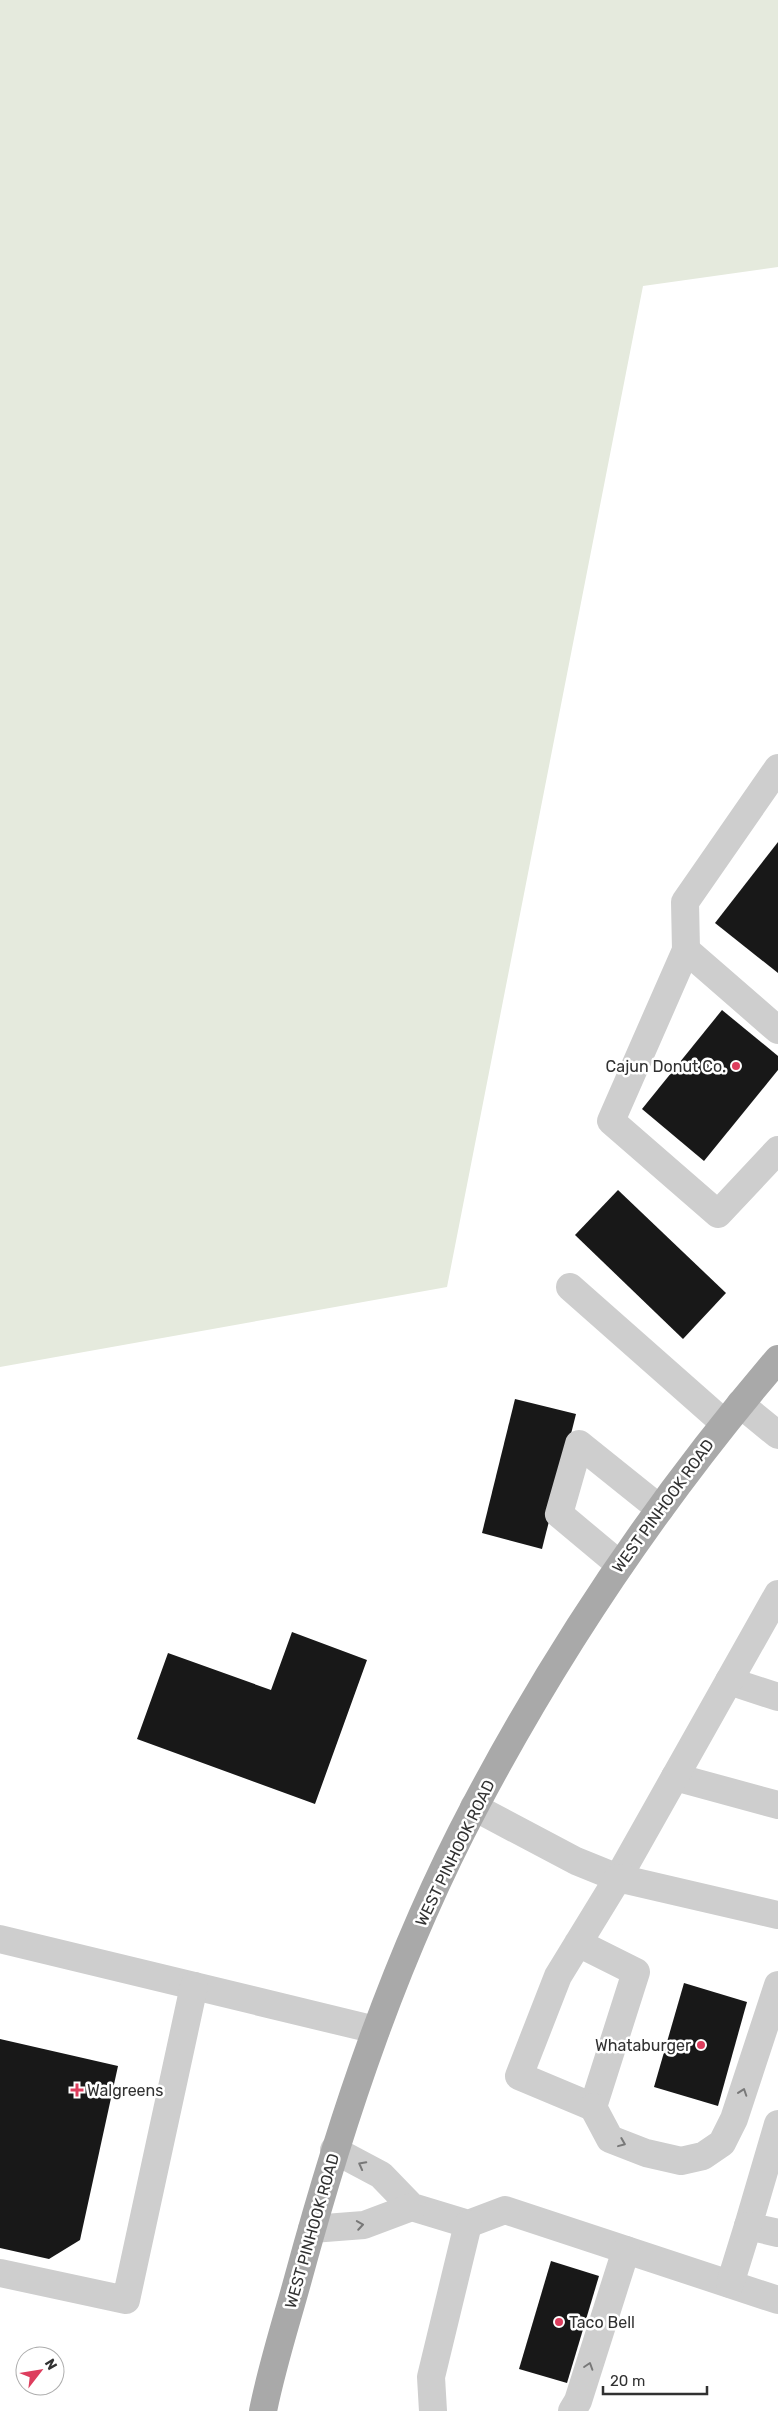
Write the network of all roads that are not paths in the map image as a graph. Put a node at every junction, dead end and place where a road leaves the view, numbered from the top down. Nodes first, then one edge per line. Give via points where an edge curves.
1 (778, 768) edge
2 (686, 950) junction
3 (778, 1030) edge
4 (778, 1150) edge
5 (570, 1287) dead end
6 (778, 1359) edge
7 (732, 1414) junction
8 (778, 1435) edge
9 (660, 1509) junction
10 (620, 1565) junction
11 (778, 1594) edge
12 (729, 1681) junction
13 (778, 1697) edge
14 (675, 1777) junction
15 (778, 1806) edge
16 (474, 1807) junction
17 (618, 1878) junction
18 (778, 1915) edge
19 (0, 1939) edge
20 (578, 1943) junction
21 (778, 1985) edge
22 (194, 1986) junction
23 (376, 2030) junction
24 (593, 2106) junction
25 (778, 2124) edge
26 (334, 2150) junction
27 (412, 2207) junction
28 (468, 2224) junction
29 (748, 2226) junction
30 (312, 2229) junction
31 (778, 2233) edge
32 (626, 2250) junction
33 (0, 2273) edge
34 (730, 2284) junction
35 (778, 2300) edge
36 (263, 2411) edge
37 (433, 2411) edge
38 (572, 2411) edge

1 - 2 lane via 685,902
2 - 3 lane
2 - 4 lane via 611,1121 718,1214
5 - 7 lane
6 - 7 main road, WEST PINHOOK ROAD
7 - 8 lane
7 - 9 main road, WEST PINHOOK ROAD
9 - 10 main road, WEST PINHOOK ROAD
9 - 10 lane via 579,1444 559,1514
10 - 16 main road, WEST PINHOOK ROAD via 542,1688
11 - 12 lane
12 - 13 lane
12 - 14 lane
14 - 15 lane
14 - 17 lane
16 - 17 lane via 576,1861
16 - 23 main road, WEST PINHOOK ROAD via 412,1940
17 - 18 lane
17 - 20 lane
19 - 22 lane
20 - 24 lane via 636,1972
20 - 24 lane via 558,1976 519,2076
24 -> 21 lane via 610,2138 646,2153 681,2161 703,2156 722,2143 734,2119
22 - 23 lane
22 - 33 lane via 126,2300
23 - 26 main road, WEST PINHOOK ROAD
25 - 29 lane
27 -> 26 lane via 381,2175
26 - 30 main road, WEST PINHOOK ROAD
27 - 28 lane
30 -> 27 lane via 364,2225
28 - 32 lane via 505,2210
28 - 37 lane via 431,2377
29 - 31 lane
29 - 34 lane
30 - 36 main road, WEST PINHOOK ROAD
32 - 34 lane
38 -> 32 lane via 578,2401
34 - 35 lane

